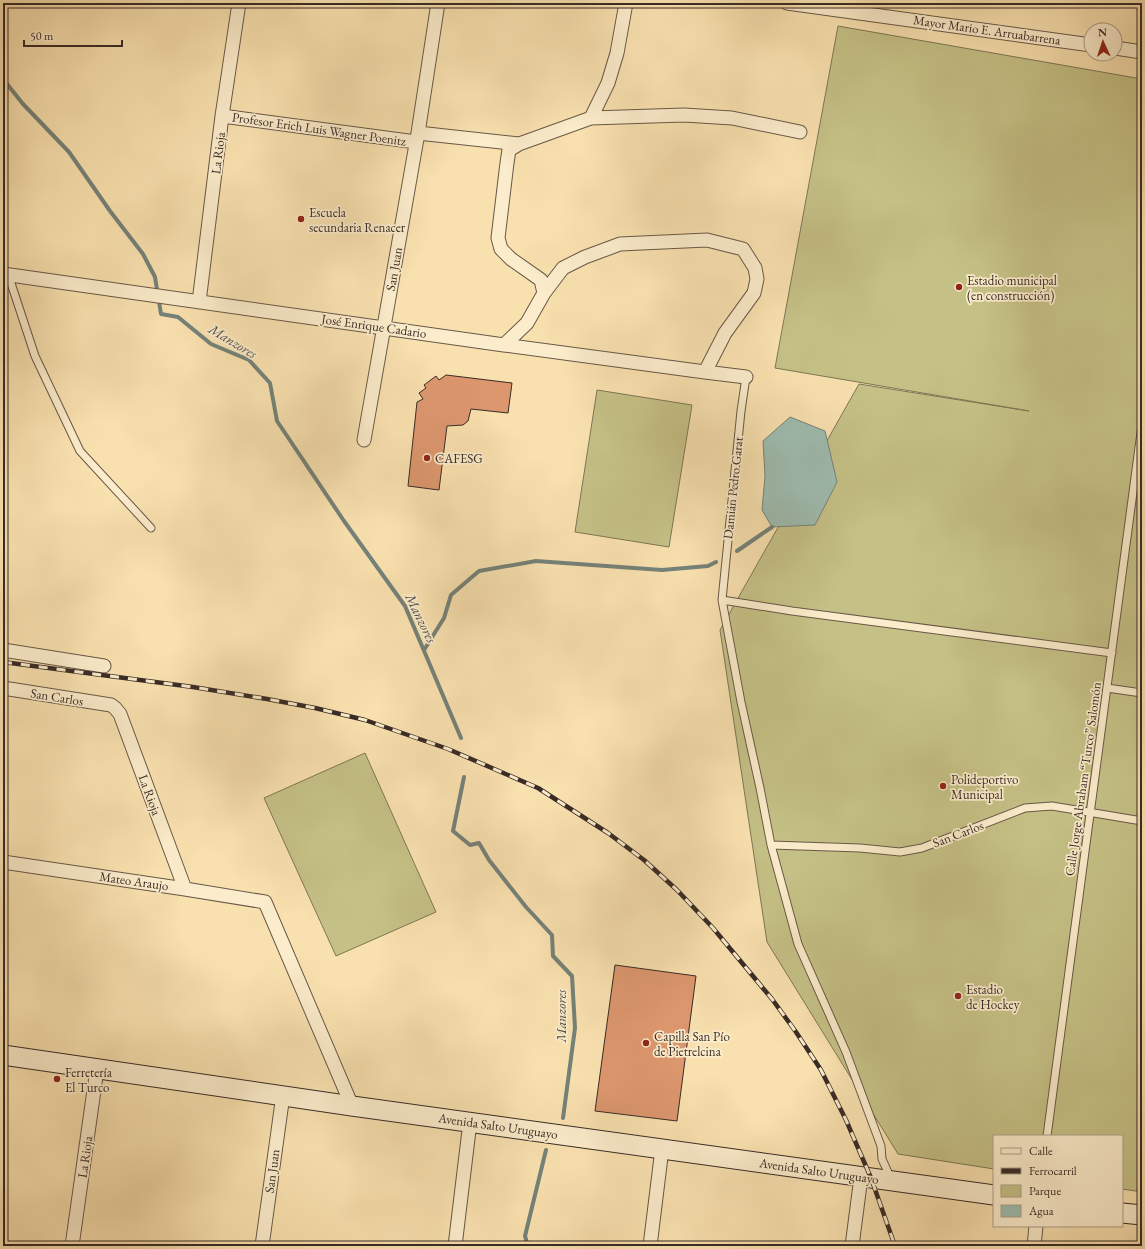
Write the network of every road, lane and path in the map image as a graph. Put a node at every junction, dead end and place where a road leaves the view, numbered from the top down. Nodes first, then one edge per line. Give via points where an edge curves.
1 (239, 3) edge
2 (438, 3) edge
3 (626, 3) edge
4 (787, 3) edge
5 (1083, 44) edge
6 (1123, 49) edge
7 (1142, 52) edge
8 (222, 116) junction
9 (591, 118) junction
10 (800, 132) dead end
11 (417, 137) junction
12 (519, 144) junction
13 (5, 274) edge
14 (544, 293) junction
15 (199, 302) junction
16 (385, 328) junction
17 (504, 345) junction
18 (705, 372) junction
19 (746, 377) joint
20 (1142, 425) edge
21 (364, 440) dead end
22 (151, 528) dead end
23 (722, 600) junction
24 (3, 650) edge
25 (1112, 653) junction
26 (104, 666) dead end
27 (3, 688) edge
28 (1107, 688) junction
29 (1142, 693) edge
30 (111, 705) joint
31 (1090, 813) junction
32 (1142, 821) edge
33 (770, 845) junction
34 (3, 862) edge
35 (184, 889) junction
36 (3, 1055) edge
37 (98, 1069) junction
38 (283, 1095) junction
39 (352, 1106) junction
40 (470, 1122) junction
41 (1047, 1135) edge
42 (662, 1149) junction
43 (861, 1177) junction
44 (892, 1181) junction
45 (993, 1195) edge
46 (1123, 1213) edge
47 (1142, 1216) edge
48 (1036, 1227) edge
49 (72, 1246) edge
50 (262, 1246) edge
51 (455, 1246) edge
52 (650, 1246) edge
53 (852, 1246) edge
54 (1034, 1246) edge

1 - 8 street, La Rioja
2 - 11 street, San Juan
3 - 9 street via 617,53 608,83
4 - 5 street, Mayor Mario E. Arruabarrena
6 - 7 street
8 - 11 street, Profesor Erich Luis Wagner Poenitz
8 - 15 street, La Rioja
9 - 10 street, Profesor Erich Luis Wagner Poenitz via 684,115 732,118
9 - 12 street, Profesor Erich Luis Wagner Poenitz
11 - 12 street, Profesor Erich Luis Wagner Poenitz
11 - 16 street, San Juan
12 - 14 street via 510,150 507,163 498,238 501,249 510,259 541,280
13 - 15 street, José Enrique Cadario
13 - 22 lane via 35,356 80,451
14 - 17 street via 527,324
14 - 18 street via 562,268 585,256 620,244 707,240 743,249 755,268 757,279 754,293 726,333
15 - 16 street, José Enrique Cadario
16 - 17 street, José Enrique Cadario
16 - 21 street, San Juan
17 - 18 street, José Enrique Cadario
18 - 19 street, José Enrique Cadario
19 - 23 lane, Damián Pedro Garat
20 - 25 lane, Calle Jorge Abraham “Turco” Salomón
23 - 25 lane
23 - 33 lane, Damián Pedro Garat
24 - 26 street
25 - 28 lane, Calle Jorge Abraham “Turco” Salomón
27 - 30 street, San Carlos
28 - 29 lane
28 - 31 lane, Calle Jorge Abraham “Turco” Salomón
30 - 35 street, La Rioja via 118,711
31 - 32 lane, San Carlos
31 - 33 lane, San Carlos via 1052,806 1026,808 922,848 900,852
31 - 41 lane, Calle Jorge Abraham “Turco” Salomón
33 - 44 lane, Damián Pedro Garat via 798,944 846,1052 880,1146 882,1159
34 - 35 street, Mateo Araujo
35 - 39 street, Mateo Araujo via 265,902
36 - 37 main road, Avenida Salto Uruguayo
37 - 38 main road, Avenida Salto Uruguayo
37 - 49 street, La Rioja
38 - 39 main road, Avenida Salto Uruguayo
38 - 50 street, San Juan
39 - 40 main road, Avenida Salto Uruguayo
40 - 42 main road, Avenida Salto Uruguayo
40 - 51 street
42 - 43 main road, Avenida Salto Uruguayo
42 - 52 street
43 - 44 main road, Avenida Salto Uruguayo
43 - 53 street
44 - 45 main road, Avenida Salto Uruguayo
46 - 47 main road
48 - 54 street

